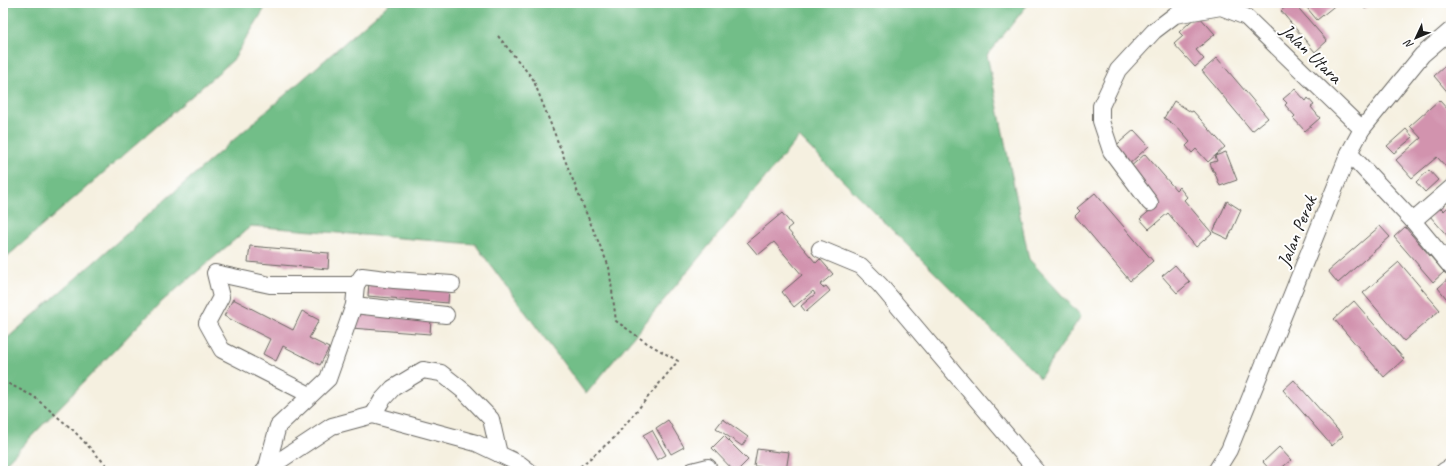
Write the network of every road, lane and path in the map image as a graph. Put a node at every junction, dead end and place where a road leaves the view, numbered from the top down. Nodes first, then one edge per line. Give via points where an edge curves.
1 (1451, 30) edge
2 (498, 36) dead end
3 (1362, 129) junction
4 (1349, 154) junction
5 (1451, 188) edge
6 (1150, 203) dead end
7 (1413, 221) junction
8 (820, 249) dead end
9 (1451, 267) edge
10 (356, 284) junction
11 (452, 284) dead end
12 (354, 306) junction
13 (446, 315) dead end
14 (3, 380) edge
15 (310, 396) junction
16 (373, 415) junction
17 (499, 454) junction
18 (708, 467) dead end
19 (1451, 467) edge
20 (265, 470) edge
21 (118, 471) edge
22 (529, 471) edge
23 (575, 471) edge
24 (692, 471) edge
25 (1037, 471) edge
26 (1216, 471) edge
27 (1444, 471) edge

1 - 3 street, Jalan Perak via 1422,55
2 - 23 path via 532,79 609,267 616,321 678,361 614,438
3 - 4 street, Jalan Perak
3 - 6 street, Jalan Utara via 1246,17 1221,7 1175,15 1154,31 1118,70 1101,106 1101,121 1111,150
4 - 7 street
4 - 26 street, Jalan Perak via 1229,450
5 - 7 street
7 - 9 street
8 - 25 street via 861,266 880,285
10 - 11 street via 362,276
10 - 12 street
10 - 15 street via 270,285 215,273 221,297 207,323 222,350
12 - 13 street
12 - 15 street via 328,379
14 - 21 path via 33,396 73,430 108,467
15 - 20 street via 278,426
16 - 17 street via 476,443
16 - 17 street via 393,388 423,370 441,374 465,392 491,419
16 - 20 street via 332,426
17 - 22 street
18 - 24 street
19 - 27 street

